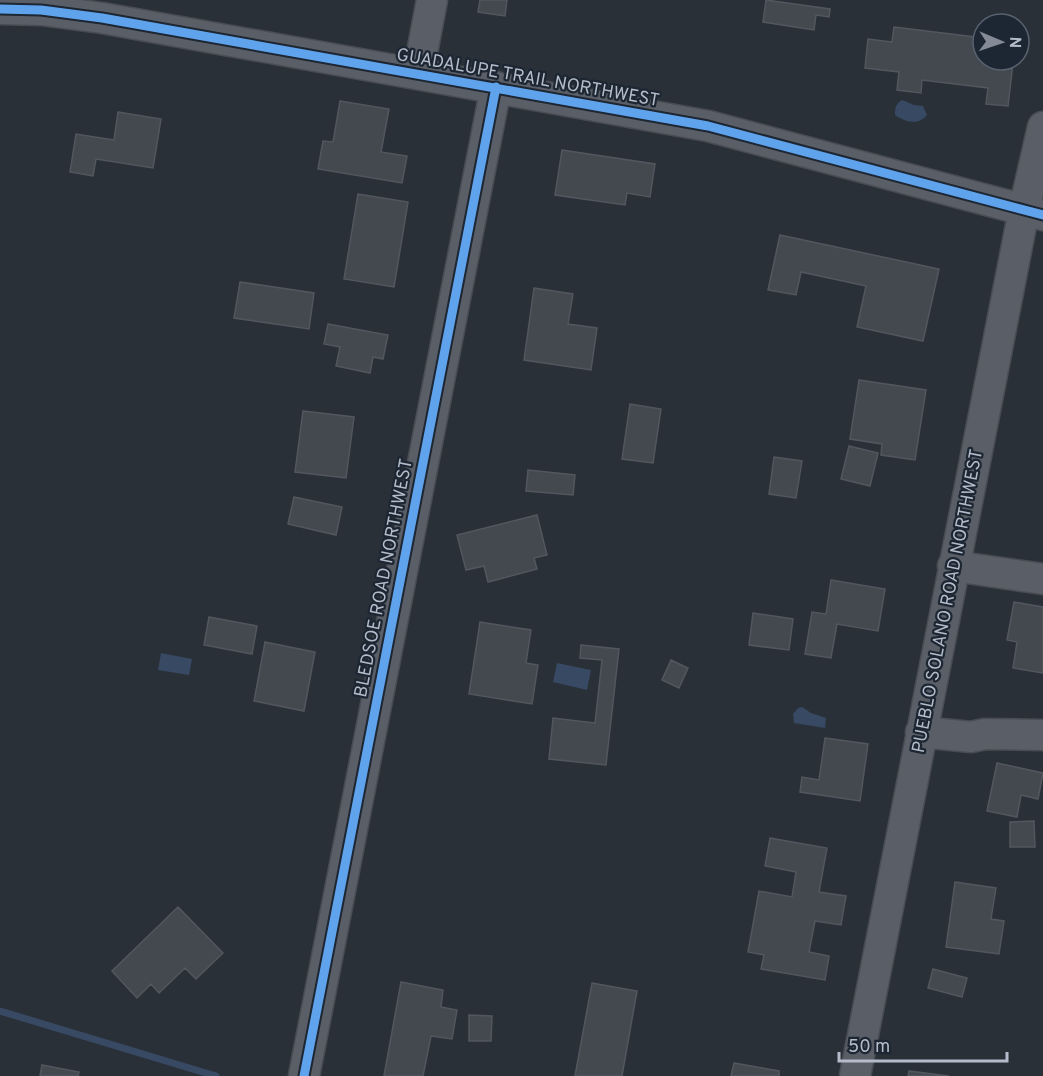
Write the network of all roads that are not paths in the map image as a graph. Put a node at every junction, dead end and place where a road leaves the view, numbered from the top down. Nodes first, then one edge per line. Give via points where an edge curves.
1 (432, 0) edge
2 (0, 9) edge
3 (103, 9) edge
4 (418, 74) junction
5 (496, 87) junction
6 (1043, 127) edge
7 (1033, 212) edge
8 (953, 566) junction
9 (1043, 579) edge
10 (921, 732) junction
11 (1043, 735) edge
12 (304, 1076) edge
13 (855, 1076) edge

1 - 4 street
2 - 3 street, GUADALUPE TRAIL NORTHWEST
3 - 4 street, GUADALUPE TRAIL NORTHWEST
4 - 5 street, GUADALUPE TRAIL NORTHWEST
5 - 7 street, GUADALUPE TRAIL NORTHWEST via 708,126
5 - 12 street, BLEDSOE ROAD NORTHWEST
6 - 7 street, PUEBLO SOLANO ROAD NORTHWEST
7 - 8 street, PUEBLO SOLANO ROAD NORTHWEST
8 - 9 street
8 - 10 street, PUEBLO SOLANO ROAD NORTHWEST
10 - 11 street via 971,737
10 - 13 street, PUEBLO SOLANO ROAD NORTHWEST

